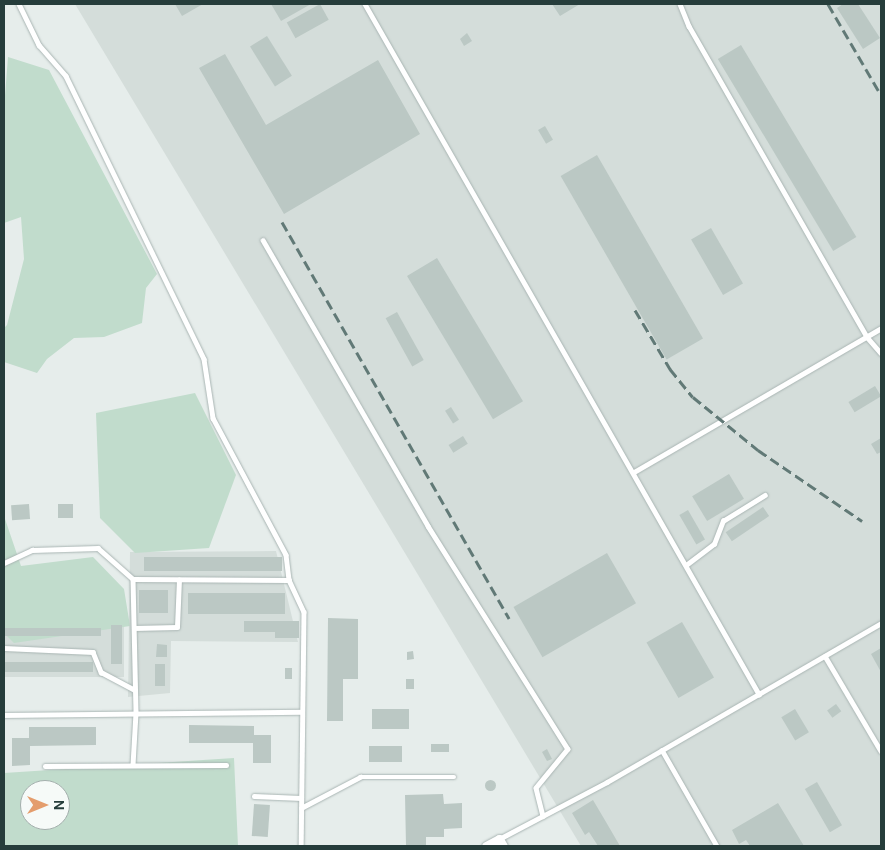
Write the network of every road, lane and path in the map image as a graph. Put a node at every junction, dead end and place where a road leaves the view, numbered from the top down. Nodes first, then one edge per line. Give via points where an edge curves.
1 (19, 4) edge
2 (366, 4) edge
3 (680, 4) edge
4 (263, 240) dead end
5 (881, 328) edge
6 (867, 337) junction
7 (881, 353) edge
8 (634, 472) junction
9 (765, 495) dead end
10 (4, 563) edge
11 (686, 565) junction
12 (133, 579) junction
13 (179, 580) junction
14 (289, 580) junction
15 (881, 624) edge
16 (134, 628) junction
17 (4, 648) edge
18 (825, 656) junction
19 (135, 690) junction
20 (758, 694) junction
21 (301, 712) junction
22 (136, 713) junction
23 (4, 715) edge
24 (662, 750) junction
25 (881, 751) edge
26 (133, 765) junction
27 (226, 765) dead end
28 (45, 766) dead end
29 (454, 777) dead end
30 (254, 796) dead end
31 (301, 798) junction
32 (301, 808) junction
33 (543, 816) junction
34 (501, 843) edge
35 (301, 846) edge
36 (486, 846) edge
37 (717, 846) edge

1 - 14 lane via 39,45 66,76 204,359 213,418 286,555
2 - 8 lane
3 - 6 lane via 689,26
4 - 33 lane via 428,526 568,749 536,788
5 - 6 lane
6 - 7 lane
6 - 8 lane
8 - 11 lane
9 - 11 lane via 722,521 714,544
10 - 12 lane via 32,550 98,548
11 - 20 lane
12 - 13 lane
12 - 16 lane
13 - 14 lane
13 - 16 lane via 177,627
14 - 21 lane via 304,612
15 - 18 lane
16 - 19 lane
17 - 19 lane via 94,652 101,672
18 - 20 lane
18 - 25 lane
19 - 22 lane
20 - 24 lane
21 - 22 lane
21 - 31 lane
22 - 23 lane
22 - 26 lane
24 - 33 lane
24 - 37 lane
26 - 27 lane
26 - 28 lane
29 - 32 lane via 360,777
30 - 31 lane
31 - 32 lane
32 - 35 lane
33 - 34 lane
34 - 36 street

